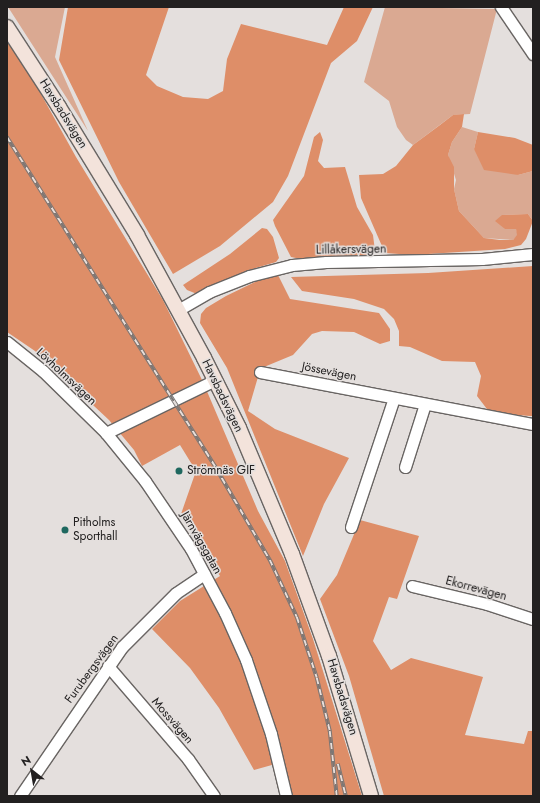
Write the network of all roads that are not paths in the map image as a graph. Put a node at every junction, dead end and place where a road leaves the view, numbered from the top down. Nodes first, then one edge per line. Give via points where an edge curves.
1 (501, 7) edge
2 (7, 27) edge
3 (533, 54) edge
4 (533, 254) edge
5 (178, 310) junction
6 (7, 342) edge
7 (260, 372) dead end
8 (215, 380) junction
9 (394, 398) junction
10 (425, 404) junction
11 (533, 424) edge
12 (106, 433) junction
13 (405, 467) dead end
14 (351, 527) dead end
15 (204, 574) junction
16 (412, 586) dead end
17 (533, 619) edge
18 (108, 666) junction
19 (20, 796) edge
20 (214, 796) edge
21 (286, 796) edge
22 (371, 796) edge

1 - 3 street
2 - 5 main road, Havsbadsvägen via 98,169
4 - 5 street, Lillåkersvägen via 482,259 292,265 249,276 209,292
5 - 8 main road, Havsbadsvägen
6 - 12 street, Lövholmsvägen via 48,376
7 - 9 street, Jössevägen
8 - 12 street
8 - 22 main road, Havsbadsvägen via 268,494 302,582 329,656
9 - 10 street, Jössevägen
9 - 14 street
10 - 11 street, Jössevägen
10 - 13 street
12 - 15 street, Järnvägsgatan via 163,506
15 - 18 street, Furubergsvägen via 166,602 122,647
15 - 21 street, Järnvägsgatan via 225,614 260,698
16 - 17 street, Ekorrevägen via 487,604
18 - 19 street, Furubergsvägen
18 - 20 street, Mossvägen via 188,759

